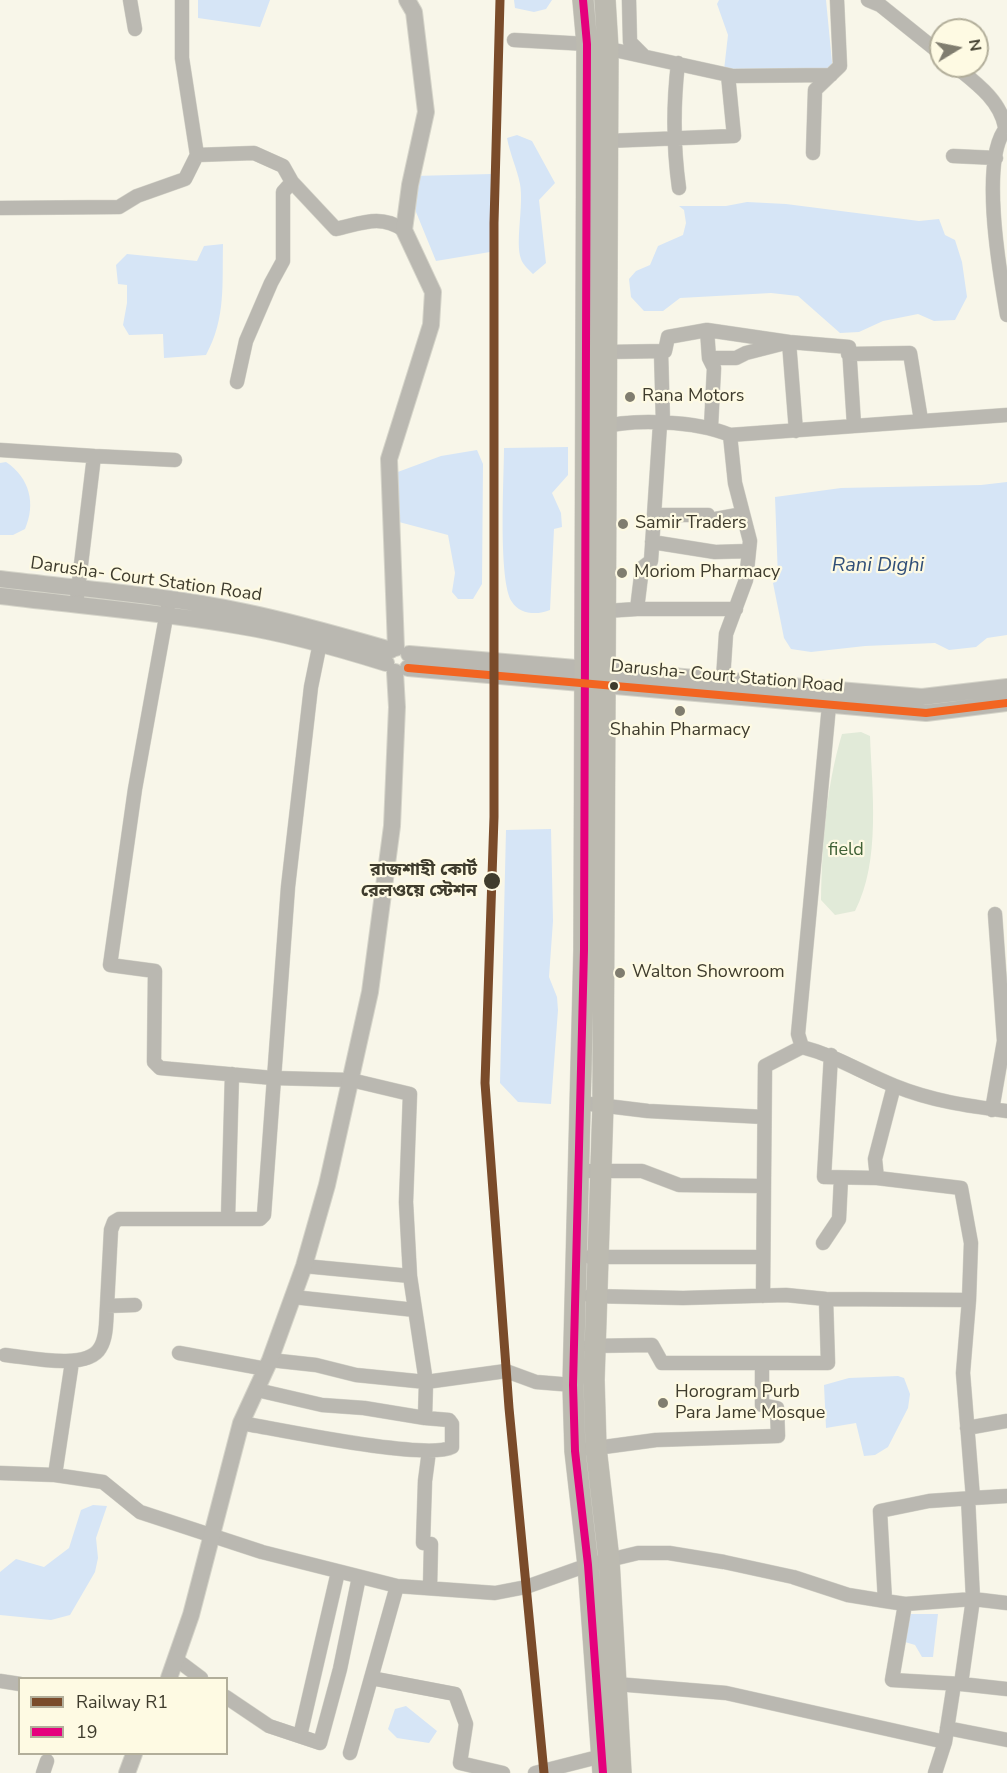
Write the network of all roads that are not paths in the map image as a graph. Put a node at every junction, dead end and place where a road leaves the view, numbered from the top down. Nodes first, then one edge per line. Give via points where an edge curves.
1 (130, 0) edge
2 (182, 0) edge
3 (407, 0) edge
4 (583, 0) edge
5 (604, 0) edge
6 (628, 0) edge
7 (837, 0) edge
8 (868, 0) edge
9 (135, 29) dead end
10 (514, 40) dead end
11 (587, 44) junction
12 (929, 44) edge
13 (608, 49) junction
14 (643, 55) junction
15 (678, 63) junction
16 (728, 75) junction
17 (831, 75) junction
18 (970, 78) edge
19 (1006, 127) edge
20 (673, 139) junction
21 (608, 141) junction
22 (813, 153) dead end
23 (196, 155) junction
24 (953, 156) dead end
25 (1000, 162) edge
26 (292, 182) junction
27 (679, 188) dead end
28 (0, 208) edge
29 (404, 230) junction
30 (1004, 281) edge
31 (1007, 315) edge
32 (707, 330) junction
33 (789, 342) junction
34 (661, 351) junction
35 (606, 352) junction
36 (848, 354) junction
37 (709, 358) junction
38 (237, 382) dead end
39 (1007, 415) edge
40 (921, 420) junction
41 (662, 424) junction
42 (606, 426) junction
43 (854, 426) junction
44 (711, 427) junction
45 (585, 431) junction
46 (796, 431) junction
47 (730, 435) junction
48 (0, 450) edge
49 (94, 456) junction
50 (175, 459) dead end
51 (743, 514) junction
52 (654, 515) junction
53 (652, 542) junction
54 (749, 551) junction
55 (0, 579) edge
56 (0, 596) edge
57 (77, 596) junction
58 (168, 607) junction
59 (637, 609) junction
60 (736, 609) junction
61 (606, 612) junction
62 (320, 643) junction
63 (398, 659) junction
64 (585, 677) junction
65 (606, 678) junction
66 (723, 679) junction
67 (1007, 687) edge
68 (830, 688) junction
69 (1007, 703) edge
70 (829, 706) junction
71 (995, 914) dead end
72 (802, 1047) junction
73 (831, 1055) junction
74 (232, 1074) junction
75 (273, 1078) junction
76 (351, 1080) junction
77 (894, 1086) junction
78 (592, 1104) junction
79 (992, 1110) junction
80 (1007, 1112) edge
81 (764, 1117) junction
82 (590, 1171) junction
83 (841, 1178) junction
84 (877, 1178) junction
85 (763, 1186) junction
86 (228, 1218) junction
87 (823, 1243) dead end
88 (588, 1257) junction
89 (762, 1257) junction
90 (304, 1266) junction
91 (410, 1276) junction
92 (586, 1295) junction
93 (763, 1296) junction
94 (293, 1297) junction
95 (826, 1299) junction
96 (969, 1300) junction
97 (135, 1305) dead end
98 (107, 1306) junction
99 (415, 1310) junction
100 (573, 1346) junction
101 (594, 1346) junction
102 (179, 1353) dead end
103 (5, 1355) dead end
104 (72, 1362) junction
105 (268, 1365) junction
106 (762, 1365) junction
107 (426, 1382) junction
108 (573, 1385) junction
109 (257, 1390) junction
110 (425, 1418) junction
111 (1007, 1421) edge
112 (241, 1423) junction
113 (967, 1428) junction
114 (596, 1448) junction
115 (429, 1451) junction
116 (575, 1451) junction
117 (0, 1473) edge
118 (56, 1475) junction
119 (1007, 1496) edge
120 (971, 1498) junction
121 (212, 1537) junction
122 (609, 1560) junction
123 (588, 1565) junction
124 (339, 1572) junction
125 (359, 1577) junction
126 (397, 1586) junction
127 (430, 1588) junction
128 (973, 1599) junction
129 (885, 1601) junction
130 (1007, 1603) edge
131 (905, 1604) junction
132 (177, 1660) junction
133 (169, 1677) edge
134 (200, 1677) edge
135 (371, 1678) junction
136 (0, 1681) edge
137 (616, 1683) junction
138 (18, 1684) edge
139 (957, 1684) junction
140 (1007, 1689) edge
141 (228, 1698) edge
142 (946, 1735) junction
143 (300, 1736) junction
144 (1007, 1740) edge
145 (351, 1753) dead end
146 (603, 1765) edge
147 (503, 1773) edge
148 (535, 1773) edge
149 (621, 1773) edge
150 (935, 1773) edge

1 - 9 street
2 - 23 street via 182,58
3 - 29 street via 414,12 426,112
4 - 11 main road
5 - 13 main road
6 - 14 street via 630,42
7 - 17 street via 840,66
8 - 12 street via 880,4
10 - 11 street
11 - 13 street
11 - 45 main road
13 - 14 street
13 - 21 main road
14 - 15 street
15 - 16 street
15 - 20 street via 672,107
16 - 17 street
16 - 20 street via 734,136
17 - 22 street via 815,90
18 - 19 street via 1002,112
19 - 25 street via 997,147
20 - 21 street
20 - 27 street
21 - 35 main road
23 - 26 street via 254,153 283,165
23 - 28 street via 185,179 137,196 119,207
24 - 25 street
25 - 30 street via 992,202
26 - 29 street via 336,229 371,220 390,220
26 - 38 street via 283,192 283,261 246,341
29 - 63 street via 433,292 431,325 389,459
30 - 31 street
32 - 33 street
32 - 34 street via 668,337 665,351
32 - 37 street
33 - 36 street via 849,346
33 - 37 street via 736,358
33 - 46 street
34 - 35 street
34 - 41 street
35 - 42 main road
36 - 40 street via 910,353
36 - 43 street
37 - 44 street via 714,368
39 - 40 street
40 - 43 street
41 - 42 street
41 - 44 street
41 - 52 street
42 - 45 street
42 - 61 main road
43 - 46 street
44 - 47 street
45 - 64 main road
46 - 47 street
47 - 51 street
48 - 49 street
49 - 50 street
49 - 57 street
51 - 52 street via 710,520 708,515
51 - 54 street
52 - 53 street
53 - 54 street via 715,552
53 - 59 street via 651,561 642,568
54 - 60 street via 746,580
55 - 57 street, Darusha- Court Station Road
56 - 57 street, Darusha- Court Station Road
57 - 58 street, Darusha- Court Station Road
58 - 62 street, Darusha- Court Station Road
58 - 63 street, Darusha- Court Station Road via 277,619
58 - 74 street via 135,789 110,965 155,971 156,1067
59 - 60 street
59 - 61 street
60 - 66 street via 726,634
61 - 65 main road
62 - 63 street, Darusha- Court Station Road
62 - 75 street via 311,687 288,887
63 - 64 street, Darusha- Court Station Road
63 - 76 street via 392,826 370,992
64 - 65 street, Darusha- Court Station Road
64 - 78 main road
65 - 66 street, Darusha- Court Station Road
65 - 70 street, Darusha- Court Station Road
65 - 78 main road
66 - 68 street, Darusha- Court Station Road
67 - 68 street, Darusha- Court Station Road via 922,698
68 - 70 street
69 - 70 street, Darusha- Court Station Road via 926,713
70 - 72 street via 799,1024
71 - 79 street via 1004,1041
72 - 73 street
72 - 81 street via 765,1066
73 - 77 street
73 - 83 street via 824,1177
74 - 75 street
74 - 86 street
75 - 76 street
75 - 86 street via 264,1215 260,1219
76 - 90 street
76 - 91 street via 410,1094 406,1202
77 - 79 street via 944,1103
77 - 84 street via 875,1159
78 - 81 street
78 - 82 main road
79 - 80 street
81 - 85 street
82 - 85 street via 642,1171 679,1185
82 - 88 main road
83 - 84 street
83 - 87 street via 839,1219
84 - 96 street via 961,1188 971,1243
85 - 89 street
86 - 98 street via 114,1222
88 - 89 street
88 - 92 main road
89 - 93 street
90 - 91 street
90 - 94 street
91 - 99 street
92 - 93 street
92 - 100 main road
92 - 101 main road
93 - 95 street
94 - 99 street
94 - 105 street
95 - 96 street
95 - 106 street via 828,1363
96 - 113 street via 963,1373
97 - 98 street
98 - 104 street via 100,1349 93,1357
99 - 107 street
100 - 101 street
100 - 108 main road
101 - 106 street via 652,1345 662,1363
101 - 114 main road
102 - 105 street
103 - 104 street
104 - 118 street
105 - 107 street via 316,1365 356,1376
105 - 109 street
106 - 114 street via 762,1405 777,1408 778,1436 656,1440
107 - 108 street via 506,1371 536,1382
107 - 110 street
108 - 116 main road
109 - 110 street via 322,1405
109 - 112 street
110 - 115 street via 444,1418 452,1424 452,1447
111 - 113 street
112 - 115 street
112 - 121 street
113 - 120 street
114 - 116 street
114 - 122 main road
115 - 127 street via 423,1543 431,1544
116 - 123 main road
117 - 118 street
118 - 121 street via 103,1482 140,1512
119 - 120 street
120 - 128 street
120 - 129 street via 929,1500 880,1511
121 - 124 street
121 - 132 street
122 - 123 street
122 - 129 street via 638,1553 669,1553 793,1577
122 - 137 main road
123 - 127 street via 526,1587 495,1593
123 - 146 main road
124 - 125 street
124 - 143 street
125 - 126 street
125 - 143 street via 320,1743
126 - 127 street
126 - 135 street
128 - 130 street
128 - 131 street
128 - 139 street
129 - 131 street
131 - 139 street via 892,1680
132 - 133 street
132 - 134 street
135 - 145 street
135 - 147 street via 455,1695 466,1724 460,1763
136 - 138 street
137 - 142 street via 726,1693
137 - 149 main road
139 - 140 street
139 - 142 street
141 - 143 street via 269,1726
142 - 144 street
142 - 150 street
146 - 148 street

